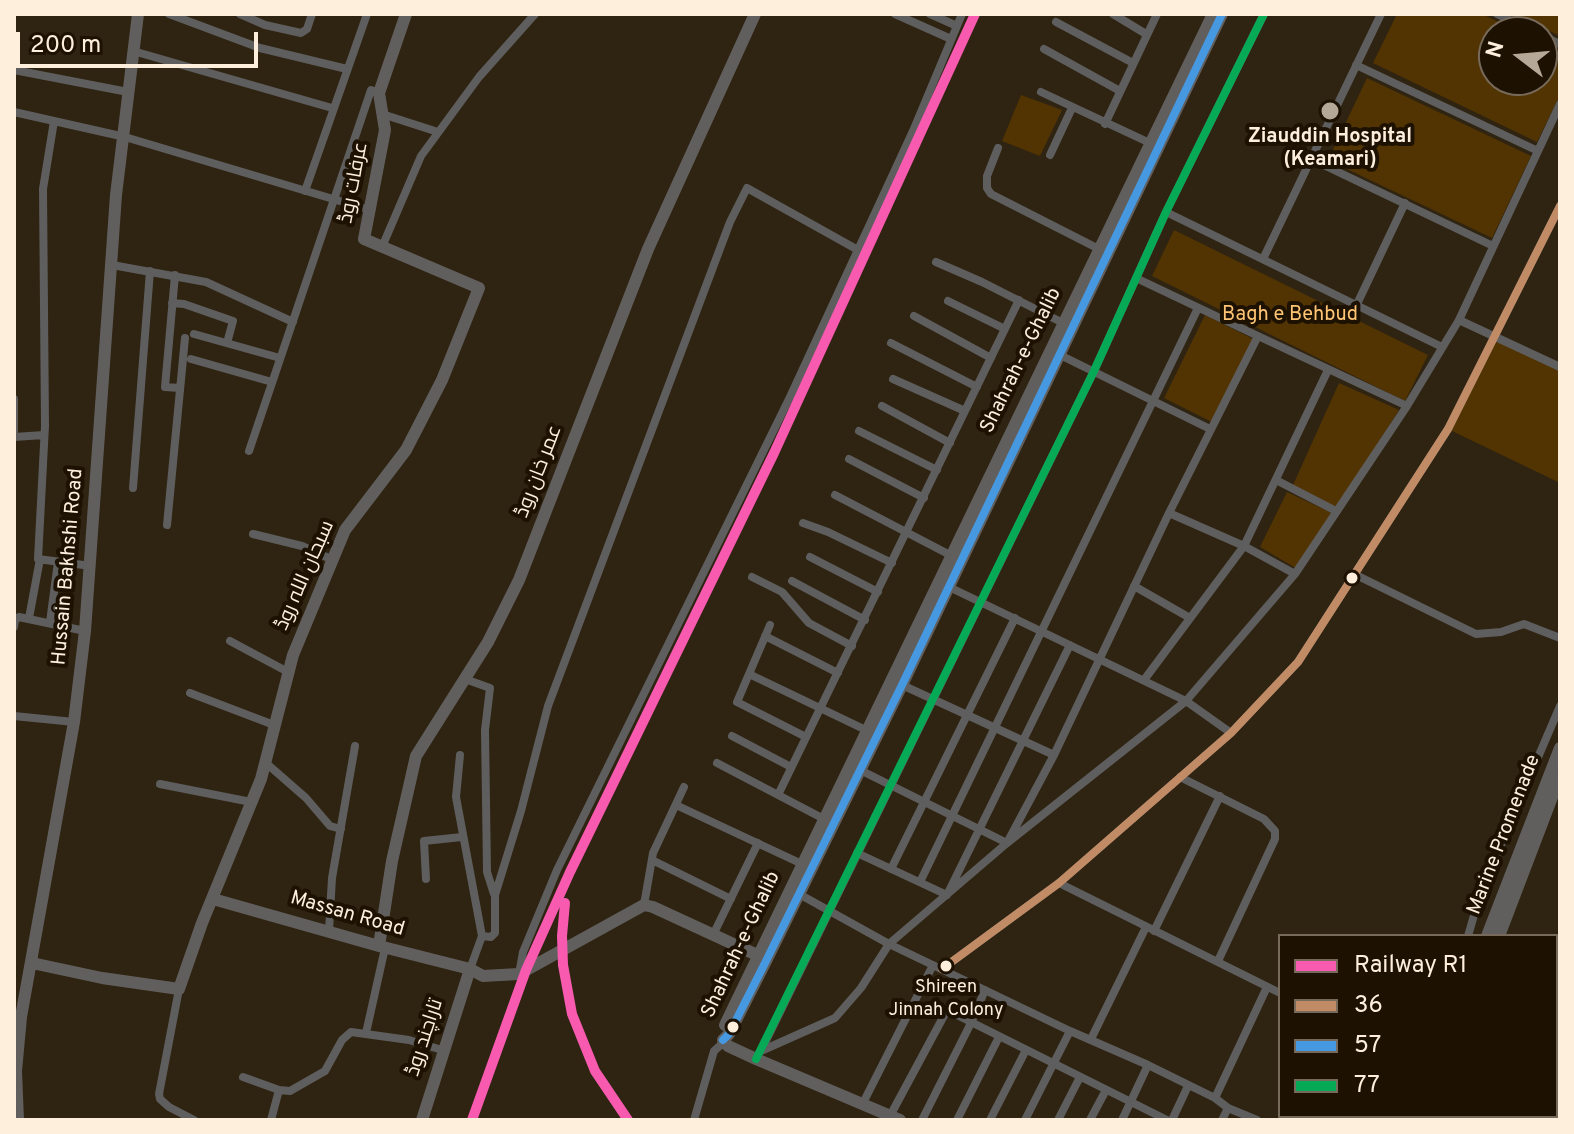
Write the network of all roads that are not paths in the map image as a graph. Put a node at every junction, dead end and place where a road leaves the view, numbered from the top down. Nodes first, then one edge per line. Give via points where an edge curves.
1 (138, 14) edge
2 (169, 14) edge
3 (240, 14) edge
4 (312, 14) edge
5 (367, 14) edge
6 (406, 14) edge
7 (535, 14) edge
8 (895, 14) edge
9 (930, 14) edge
10 (962, 14) edge
11 (1113, 14) edge
12 (1157, 14) edge
13 (1213, 14) edge
14 (1222, 14) edge
15 (1264, 14) edge
16 (753, 15) edge
17 (1376, 15) edge
18 (1056, 22) dead end
19 (957, 26) junction
20 (1146, 34) junction
21 (951, 39) junction
22 (1044, 49) dead end
23 (133, 51) junction
24 (1133, 63) junction
25 (1356, 65) junction
26 (347, 69) junction
27 (14, 70) edge
28 (1120, 91) junction
29 (128, 92) junction
30 (1041, 92) dead end
31 (379, 93) junction
32 (1560, 104) edge
33 (332, 108) junction
34 (1072, 108) junction
35 (14, 112) edge
36 (382, 114) junction
37 (54, 121) junction
38 (1105, 124) junction
39 (438, 132) junction
40 (125, 137) junction
41 (1154, 145) junction
42 (998, 148) dead end
43 (1538, 151) junction
44 (1050, 155) dead end
45 (1311, 159) junction
46 (305, 191) junction
47 (334, 200) junction
48 (1405, 203) junction
49 (1560, 206) edge
50 (370, 210) junction
51 (1166, 212) junction
52 (1493, 246) junction
53 (382, 247) junction
54 (1099, 249) junction
55 (858, 250) junction
56 (1263, 259) junction
57 (936, 262) dead end
58 (112, 265) junction
59 (150, 271) junction
60 (175, 275) junction
61 (1136, 278) junction
62 (1019, 300) junction
63 (948, 301) dead end
64 (172, 303) junction
65 (1357, 304) junction
66 (1198, 308) junction
67 (914, 316) dead end
68 (1459, 320) junction
69 (293, 322) junction
70 (1063, 323) junction
71 (1005, 329) junction
72 (194, 334) dead end
73 (1494, 335) junction
74 (1258, 336) junction
75 (185, 338) dead end
76 (227, 343) junction
77 (891, 343) dead end
78 (1442, 347) junction
79 (1060, 355) junction
80 (280, 358) junction
81 (991, 358) junction
82 (191, 359) dead end
83 (1560, 367) edge
84 (1328, 370) junction
85 (1094, 371) junction
86 (893, 379) dead end
87 (272, 382) junction
88 (977, 387) junction
89 (180, 388) junction
90 (14, 399) edge
91 (1152, 401) junction
92 (882, 406) dead end
93 (1407, 406) junction
94 (965, 411) junction
95 (14, 428) edge
96 (1210, 429) junction
97 (859, 431) dead end
98 (44, 435) junction
99 (950, 443) junction
100 (249, 451) dead end
101 (849, 459) dead end
102 (937, 470) junction
103 (1276, 480) junction
104 (133, 488) dead end
105 (835, 495) dead end
106 (924, 498) junction
107 (1336, 511) junction
108 (1169, 513) junction
109 (803, 523) dead end
110 (167, 525) dead end
111 (907, 533) junction
112 (253, 534) dead end
113 (1244, 546) junction
114 (952, 556) junction
115 (810, 557) dead end
116 (40, 559) junction
117 (333, 560) junction
118 (58, 562) junction
119 (892, 563) junction
120 (91, 566) junction
121 (1295, 574) junction
122 (1354, 574) junction
123 (752, 577) dead end
124 (792, 581) dead end
125 (1134, 586) junction
126 (949, 587) junction
127 (878, 592) junction
128 (979, 601) junction
129 (29, 618) junction
130 (1015, 618) junction
131 (1190, 618) junction
132 (865, 620) junction
133 (50, 622) junction
134 (770, 625) dead end
135 (14, 627) edge
136 (85, 631) junction
137 (1042, 632) junction
138 (765, 636) junction
139 (1560, 638) edge
140 (230, 641) dead end
141 (1070, 645) junction
142 (852, 646) junction
143 (1100, 660) junction
144 (288, 672) junction
145 (838, 673) junction
146 (749, 674) junction
147 (465, 679) junction
148 (1144, 680) junction
149 (902, 685) junction
150 (190, 693) dead end
151 (933, 698) junction
152 (1186, 701) junction
153 (1560, 706) edge
154 (820, 708) junction
155 (965, 714) junction
156 (14, 716) edge
157 (74, 722) junction
158 (274, 725) junction
159 (995, 728) junction
160 (868, 731) junction
161 (1231, 733) junction
162 (732, 736) dead end
163 (806, 737) junction
164 (1022, 741) junction
165 (355, 746) dead end
166 (1560, 748) edge
167 (460, 755) dead end
168 (1054, 755) junction
169 (266, 763) junction
170 (717, 763) dead end
171 (791, 767) junction
172 (860, 770) junction
173 (1560, 776) edge
174 (1180, 777) junction
175 (160, 784) dead end
176 (891, 785) junction
177 (684, 787) dead end
178 (778, 795) junction
179 (1220, 796) junction
180 (924, 801) junction
181 (251, 802) junction
182 (676, 805) junction
183 (952, 815) junction
184 (824, 819) junction
185 (341, 829) junction
186 (979, 829) junction
187 (462, 837) junction
188 (758, 843) junction
189 (1007, 843) junction
190 (857, 853) junction
191 (652, 860) junction
192 (802, 864) junction
193 (891, 869) junction
194 (426, 879) dead end
195 (920, 882) junction
196 (1059, 883) junction
197 (799, 894) junction
198 (495, 895) junction
199 (947, 895) junction
200 (213, 899) junction
201 (731, 899) junction
202 (644, 905) junction
203 (828, 911) junction
204 (1150, 929) junction
205 (329, 931) junction
206 (1469, 934) edge
207 (1488, 934) edge
208 (1500, 934) edge
209 (713, 935) junction
210 (482, 936) junction
211 (889, 944) junction
212 (382, 947) junction
213 (757, 955) junction
214 (1218, 961) junction
215 (32, 963) junction
216 (938, 967) junction
217 (470, 969) junction
218 (519, 974) junction
219 (1267, 987) junction
220 (179, 989) junction
221 (985, 990) junction
222 (1278, 992) edge
223 (18, 1016) edge
224 (971, 1023) junction
225 (1070, 1031) junction
226 (366, 1033) junction
227 (999, 1037) junction
228 (1091, 1039) junction
229 (723, 1041) junction
230 (442, 1050) junction
231 (1026, 1050) junction
232 (758, 1055) junction
233 (1054, 1064) junction
234 (1148, 1065) junction
235 (243, 1077) dead end
236 (1080, 1077) junction
237 (1188, 1086) junction
238 (279, 1090) junction
239 (1106, 1090) junction
240 (1215, 1098) junction
241 (1131, 1102) junction
242 (863, 1103) junction
243 (1228, 1108) junction
244 (895, 1118) edge
245 (1164, 1119) edge
246 (18, 1120) edge
247 (194, 1120) edge
248 (271, 1120) edge
249 (422, 1120) edge
250 (694, 1120) edge
251 (922, 1120) edge
252 (957, 1120) edge
253 (990, 1120) edge
254 (1025, 1120) edge
255 (1058, 1120) edge
256 (1090, 1120) edge
257 (1122, 1120) edge
258 (1222, 1120) edge
259 (1257, 1120) edge

1 - 23 street, Hussain Bakhshi Road
2 - 26 street via 260,48
3 - 4 street via 301,33
5 - 26 street
6 - 31 street, عرفات روڈ
7 - 39 street
8 - 21 street
9 - 19 street
10 - 19 street
11 - 20 street
12 - 20 street
13 - 41 street, Shahrah-e-Ghalib
14 - 41 street, Shahrah-e-Ghalib
15 - 51 street
16 - 147 street, عمر خان روڈ via 646,254 519,580
17 - 25 street
18 - 24 street
19 - 21 street
20 - 24 street
21 - 55 street
22 - 28 street
23 - 29 street, Hussain Bakhshi Road
23 - 33 street
24 - 28 street
25 - 43 street
25 - 45 street
26 - 33 street
27 - 29 street
28 - 38 street
29 - 40 street, Hussain Bakhshi Road
30 - 34 street
31 - 36 street, عرفات روڈ
31 - 47 street via 371,90
32 - 43 street
33 - 46 street
34 - 38 street
34 - 44 street
35 - 37 street
36 - 39 street
36 - 50 street, عرفات روڈ via 385,130
37 - 40 street
37 - 98 street via 43,189
38 - 41 street
39 - 53 street via 421,156
40 - 46 street
40 - 58 street, Hussain Bakhshi Road
41 - 54 street, Shahrah-e-Ghalib
41 - 79 street, Shahrah-e-Ghalib
42 - 54 street via 987,176 991,194
43 - 52 street
45 - 48 street
45 - 56 street
46 - 47 street
47 - 50 street
47 - 69 street
48 - 52 street
48 - 65 street
49 - 73 street
50 - 53 street, عرفات روڈ via 364,239
51 - 56 street
51 - 61 street
52 - 68 street
53 - 117 street, سبحان اللہ روڈ via 479,288 442,380 406,450 345,530
54 - 70 street, Shahrah-e-Ghalib
55 - 198 street via 747,188 548,706
55 - 218 street via 557,870
56 - 65 street
57 - 62 street
58 - 59 street
58 - 120 street, Hussain Bakhshi Road
59 - 60 street
59 - 104 street
60 - 64 street
60 - 69 street via 206,282
61 - 66 street
61 - 85 street
62 - 70 street
62 - 71 street
63 - 71 street
64 - 76 street via 233,321
64 - 89 street via 165,387
65 - 78 street
66 - 74 street
66 - 91 street
67 - 81 street
68 - 73 street
68 - 78 street
69 - 80 street
70 - 114 street, Shahrah-e-Ghalib
71 - 81 street
72 - 76 street
73 - 83 street
73 - 122 street via 1448,429
74 - 84 street
74 - 96 street
75 - 89 street
76 - 80 street
77 - 88 street
78 - 93 street
79 - 85 street
79 - 126 street, Shahrah-e-Ghalib
80 - 87 street
81 - 88 street
82 - 87 street
84 - 93 street
84 - 103 street
85 - 91 street
85 - 128 street
86 - 94 street
87 - 100 street
88 - 94 street
89 - 110 street
90 - 95 street
91 - 96 street
91 - 137 street
92 - 99 street
93 - 107 street
94 - 99 street
95 - 98 street
96 - 108 street
97 - 102 street
98 - 116 street
99 - 102 street
101 - 106 street
102 - 106 street
103 - 107 street
103 - 113 street
105 - 111 street
106 - 111 street
107 - 121 street
108 - 113 street
108 - 125 street
109 - 119 street
111 - 114 street
111 - 119 street
112 - 117 street
113 - 121 street
113 - 131 street
114 - 160 street, Shahrah-e-Ghalib
115 - 127 street
116 - 118 street
116 - 129 street
117 - 144 street, سبحان اللہ روڈ
118 - 120 street
118 - 133 street
119 - 127 street
120 - 136 street, Hussain Bakhshi Road
121 - 152 street
122 - 139 street via 1476,634 1524,624
122 - 161 street via 1298,662
123 - 142 street via 782,592 809,623
124 - 132 street
125 - 131 street
125 - 143 street
126 - 128 street
126 - 149 street, Shahrah-e-Ghalib
127 - 132 street
128 - 130 street
128 - 151 street
129 - 133 street
129 - 135 street via 17,618
130 - 137 street
130 - 155 street
131 - 148 street
132 - 142 street
133 - 136 street
134 - 138 street
136 - 157 street, Hussain Bakhshi Road
137 - 141 street
137 - 159 street
138 - 145 street
138 - 146 street
140 - 144 street
141 - 143 street
141 - 164 street
142 - 145 street
143 - 148 street
143 - 168 street
144 - 158 street, سبحان اللہ روڈ
145 - 154 street
146 - 154 street
146 - 163 street via 738,704
147 - 198 street via 490,688 486,856
147 - 212 street, عمر خان روڈ via 416,756 392,861
148 - 152 street
149 - 151 street
149 - 172 street, Shahrah-e-Ghalib
150 - 158 street
151 - 155 street
151 - 176 street
152 - 161 street
152 - 189 street
153 - 206 street
154 - 160 street
154 - 163 street
155 - 159 street
155 - 180 street
156 - 157 street
157 - 215 street, Hussain Bakhshi Road
158 - 169 street, سبحان اللہ روڈ
159 - 164 street
159 - 183 street
160 - 184 street, Shahrah-e-Ghalib
161 - 174 street
162 - 171 street
163 - 171 street
164 - 168 street
164 - 186 street
165 - 185 street
166 - 207 street, Marine Promenade
167 - 187 street via 456,797
168 - 189 street
169 - 181 street, سبحان اللہ روڈ
169 - 185 street via 330,826
170 - 178 street
171 - 178 street
172 - 176 street
172 - 197 street, Shahrah-e-Ghalib
173 - 208 street, Marine Promenade
174 - 179 street
174 - 196 street
175 - 181 street
176 - 180 street
176 - 190 street
177 - 182 street
178 - 184 street
179 - 204 street
179 - 214 street via 1271,824 1275,839
180 - 183 street
180 - 193 street
181 - 200 street, سبحان اللہ روڈ
182 - 188 street
182 - 191 street
183 - 186 street
183 - 195 street
184 - 192 street, Shahrah-e-Ghalib
185 - 205 street
186 - 189 street
186 - 199 street
187 - 194 street via 424,841
187 - 210 street
188 - 192 street
188 - 201 street
189 - 199 street
190 - 193 street
190 - 203 street
191 - 201 street
191 - 202 street
192 - 213 street, Shahrah-e-Ghalib
193 - 195 street
195 - 199 street
196 - 204 street
196 - 216 street
197 - 203 street
197 - 229 street, Shahrah-e-Ghalib
198 - 210 street via 494,935
199 - 211 street
200 - 205 street, Massan Road
200 - 220 street, سبحان اللہ روڈ
201 - 209 street
202 - 209 street
202 - 218 street
203 - 211 street
203 - 232 street
204 - 214 street
204 - 228 street
205 - 212 street, Massan Road
209 - 213 street
210 - 217 street
211 - 216 street
211 - 232 street via 835,1018
212 - 217 street, Massan Road
212 - 226 street
213 - 229 street, Shahrah-e-Ghalib via 722,1031
214 - 219 street
215 - 220 street
215 - 223 street, Hussain Bakhshi Road
216 - 221 street
216 - 242 street
217 - 218 street, Massan Road via 483,976
217 - 230 street, تاراچند روڈ
219 - 222 street
219 - 240 street
220 - 247 street via 159,1094 169,1107
221 - 224 street
221 - 225 street
223 - 246 street, Hussain Bakhshi Road
224 - 227 street
224 - 244 street via 947,1010
224 - 251 street
225 - 228 street
225 - 233 street
226 - 230 street
226 - 238 street via 346,1035 325,1071 290,1091
227 - 231 street
227 - 252 street
228 - 234 street
229 - 232 street
229 - 250 street via 714,1051
230 - 249 street, تاراچند روڈ
231 - 233 street
231 - 253 street
232 - 242 street
233 - 236 street
233 - 254 street
234 - 237 street
234 - 241 street
235 - 238 street
236 - 239 street
236 - 255 street
237 - 240 street
237 - 245 street
238 - 248 street
239 - 241 street
239 - 256 street
240 - 243 street
241 - 245 street
241 - 257 street
242 - 244 street
243 - 258 street
243 - 259 street

